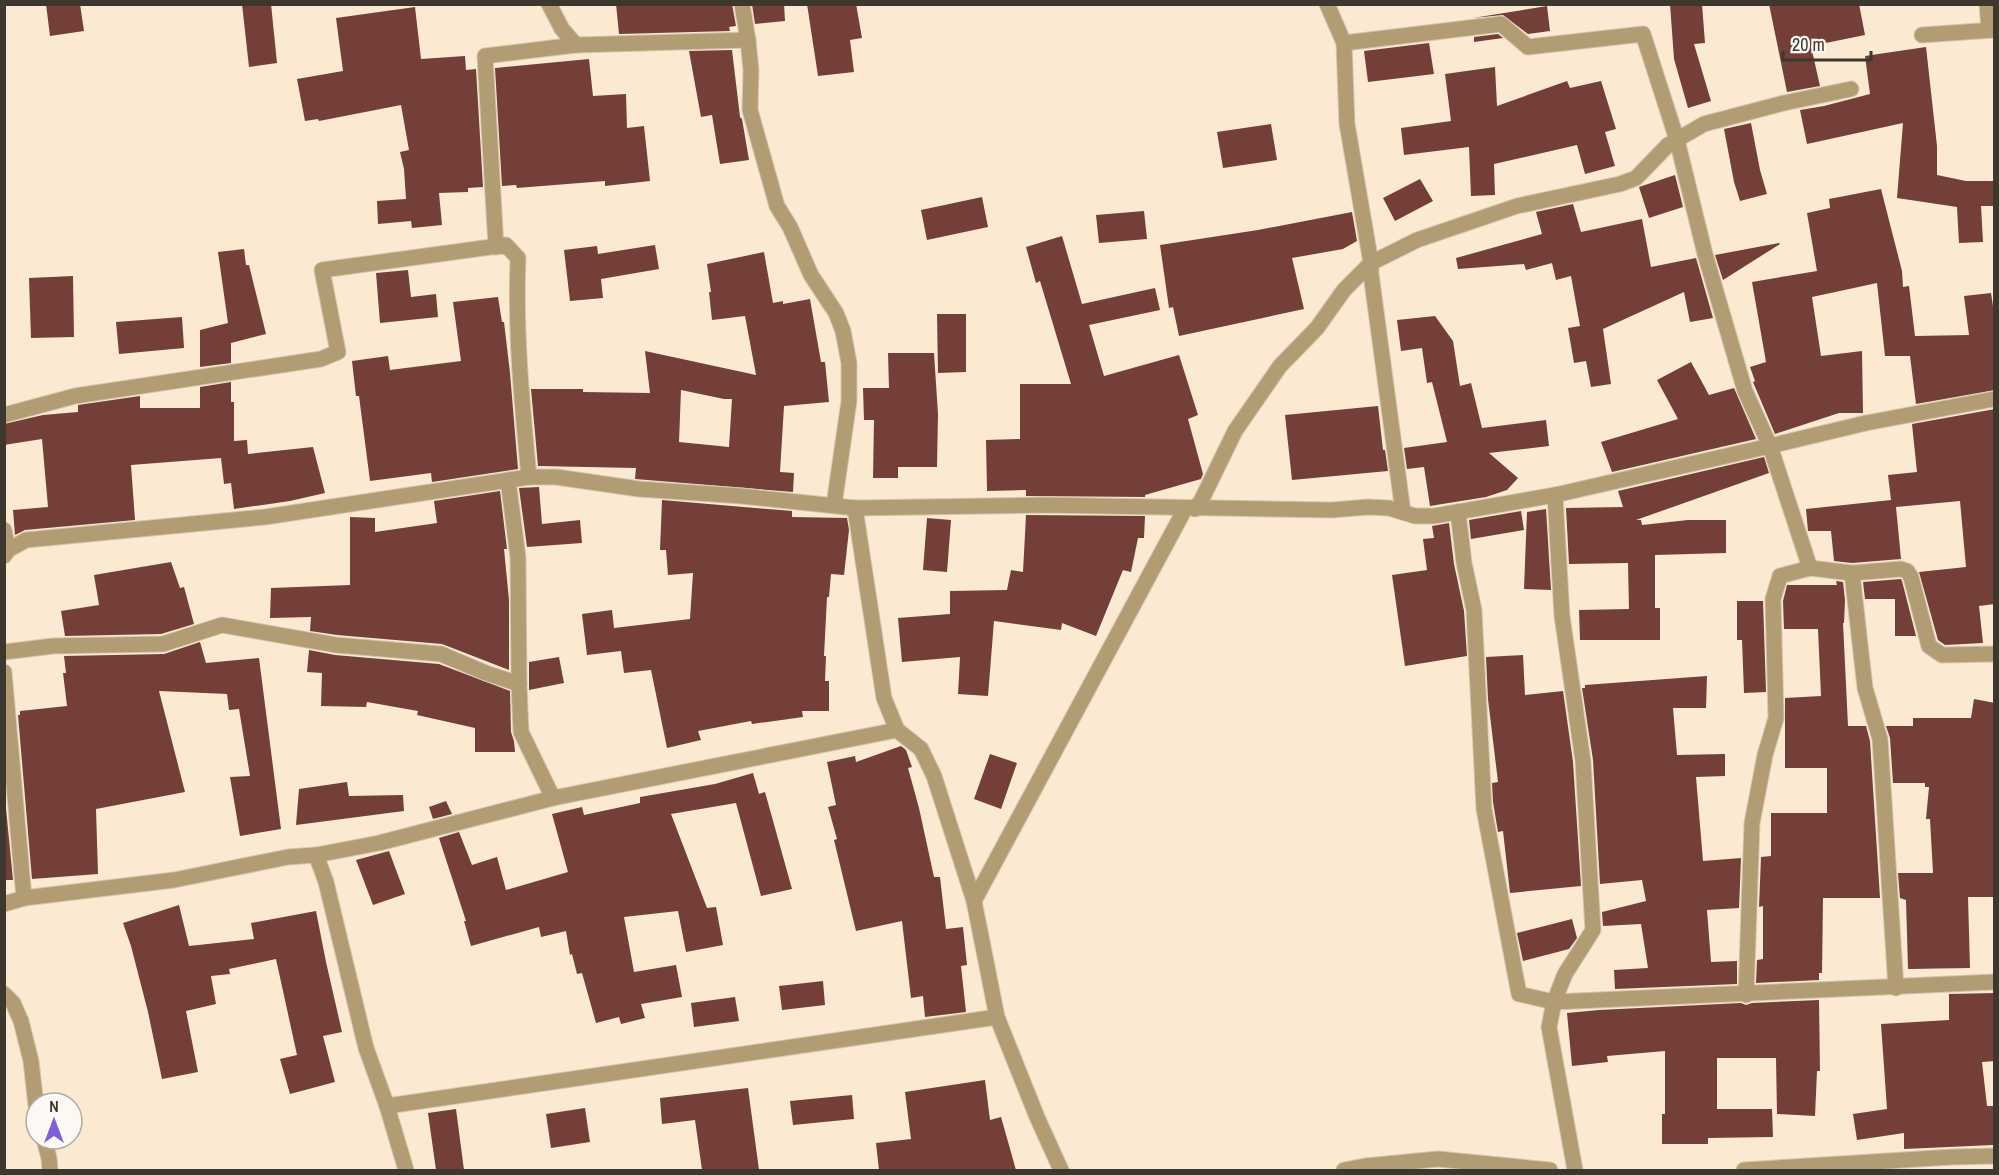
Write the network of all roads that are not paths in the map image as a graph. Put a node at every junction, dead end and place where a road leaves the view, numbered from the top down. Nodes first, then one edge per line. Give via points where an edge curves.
1 (549, 4) edge
2 (742, 4) edge
3 (1327, 4) edge
4 (1987, 4) edge
5 (1992, 30) edge
6 (1922, 35) dead end
7 (748, 40) junction
8 (1344, 43) junction
9 (576, 45) junction
10 (1851, 89) dead end
11 (1677, 140) junction
12 (496, 247) junction
13 (1371, 263) junction
14 (1995, 399) edge
15 (4, 415) edge
16 (1770, 446) junction
17 (530, 477) junction
18 (508, 480) junction
19 (1555, 495) junction
20 (834, 505) junction
21 (855, 508) junction
22 (1190, 509) junction
23 (1402, 512) junction
24 (1458, 512) junction
25 (4, 530) edge
26 (6, 553) edge
27 (1810, 568) junction
28 (1852, 573) junction
29 (4, 652) edge
30 (1995, 654) edge
31 (4, 672) edge
32 (519, 684) junction
33 (897, 730) junction
34 (553, 798) junction
35 (316, 855) junction
36 (24, 898) junction
37 (974, 901) junction
38 (4, 904) edge
39 (1995, 982) edge
40 (1896, 988) junction
41 (4, 994) edge
42 (1746, 995) junction
43 (1554, 1002) junction
44 (997, 1017) junction
45 (34, 1091) edge
46 (387, 1106) junction
47 (47, 1151) edge
48 (1995, 1156) edge
49 (1438, 1165) edge
50 (1365, 1168) edge
51 (50, 1170) edge
52 (406, 1170) edge
53 (1061, 1170) edge
54 (1344, 1170) edge
55 (1550, 1170) edge
56 (1575, 1170) edge
57 (1744, 1170) edge

1 - 9 street
2 - 7 street
3 - 8 street
4 - 5 street
5 - 6 street
7 - 9 street
7 - 20 street via 750,110 777,206 811,275 836,313 849,363 849,401
8 - 11 street via 1501,24 1528,47 1643,34
8 - 13 street via 1347,124
9 - 12 street via 485,56
10 - 11 street via 1704,124
11 - 13 street via 1636,178 1517,206 1417,240
11 - 16 street via 1745,391
12 - 15 street via 322,270 338,352 321,359 75,396
12 - 17 street via 506,245 518,258 516,306
13 - 22 street via 1280,366 1235,431 1202,501
13 - 23 street
14 - 16 street
16 - 19 street
16 - 27 street
17 - 18 street
17 - 20 street
18 - 26 street via 265,517 26,540
18 - 32 street via 518,557
19 - 24 street
19 - 43 street via 1562,616 1583,761 1593,930 1564,974
20 - 21 street
21 - 22 street via 1044,505
21 - 33 street via 884,698
22 - 23 street via 1368,507
22 - 37 street
23 - 24 street via 1415,516
24 - 43 street via 1474,610 1484,809 1519,994
25 - 26 street
27 - 28 street
27 - 42 street via 1780,576 1773,599 1776,718 1752,823
28 - 30 street via 1907,571 1929,646 1942,656
28 - 40 street via 1865,688 1880,739
29 - 32 street via 53,646 164,644 222,625 336,645 441,654
31 - 36 street
32 - 34 street via 521,732
33 - 34 street
33 - 37 street via 921,749 934,776
34 - 35 street via 379,843
35 - 36 street via 174,880
35 - 46 street via 366,1048
36 - 38 street
37 - 44 street
39 - 40 street
40 - 42 street
41 - 45 street via 21,1021
42 - 43 street
43 - 56 street via 1549,1027
44 - 46 street
44 - 53 street
46 - 52 street
47 - 51 street
48 - 57 street
49 - 50 street
49 - 55 street
50 - 54 street

